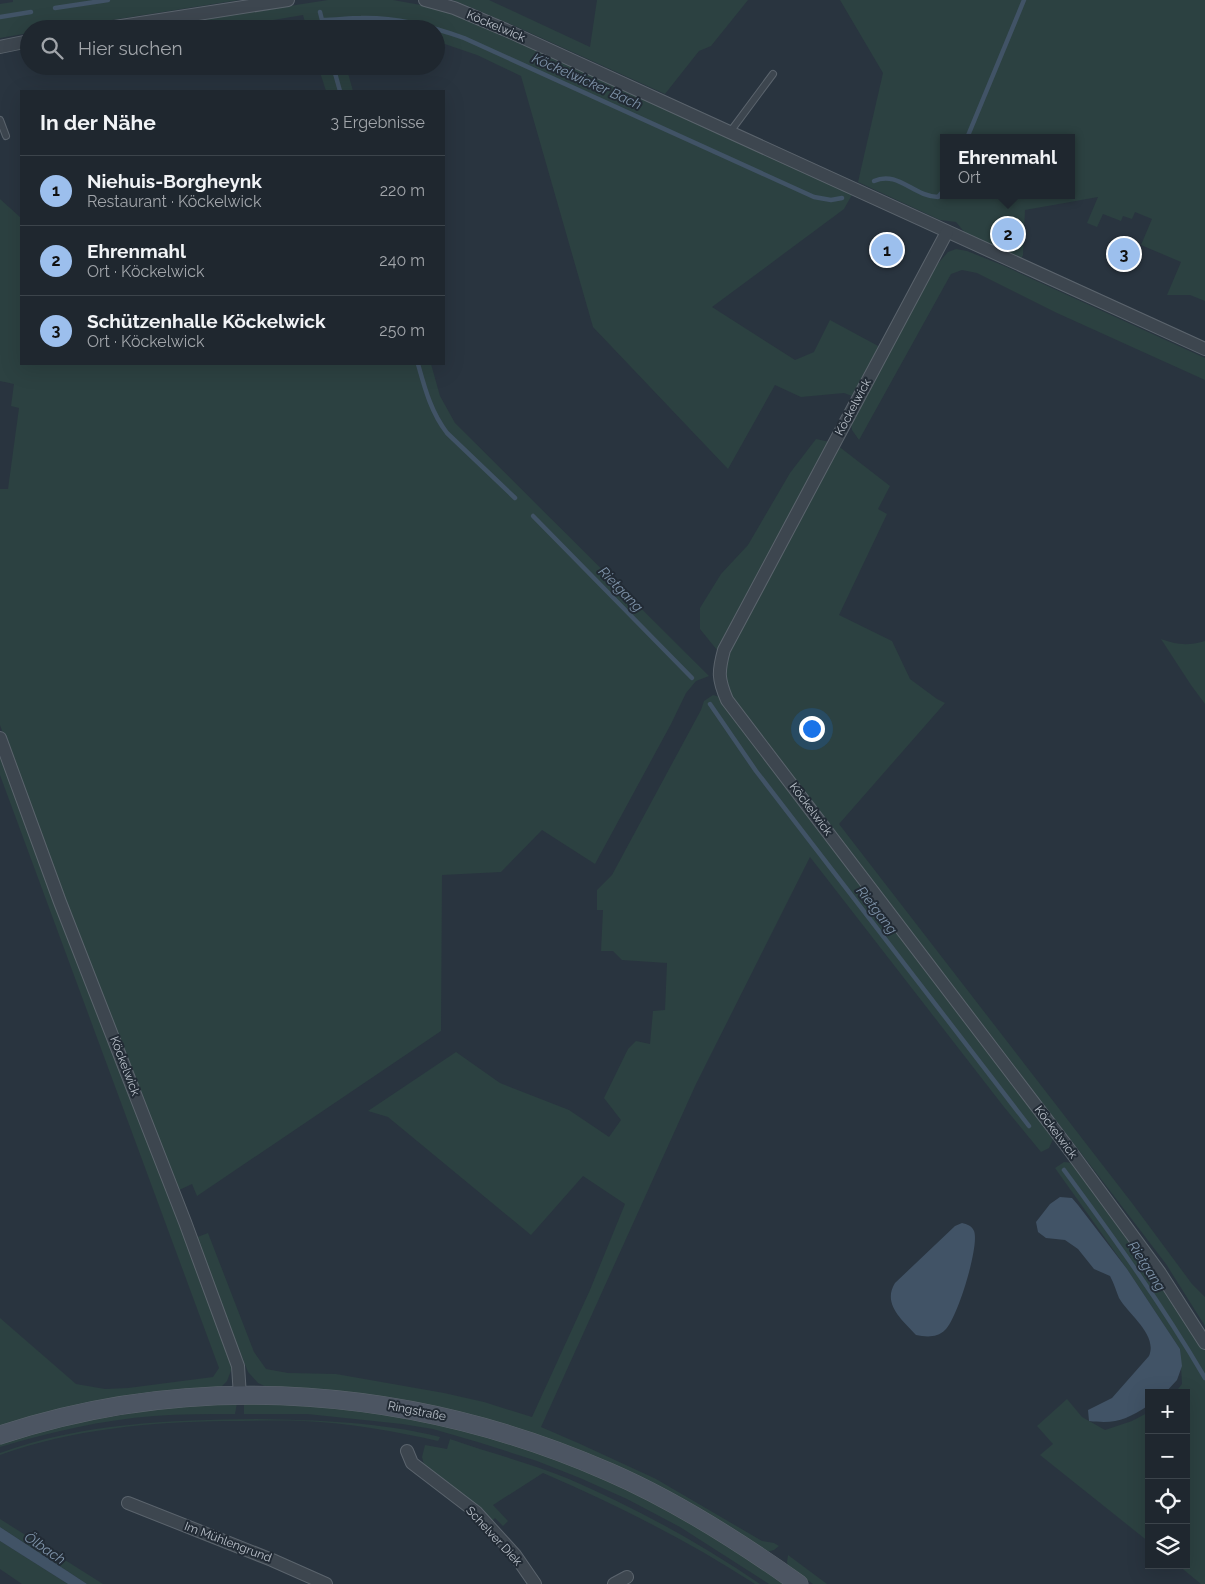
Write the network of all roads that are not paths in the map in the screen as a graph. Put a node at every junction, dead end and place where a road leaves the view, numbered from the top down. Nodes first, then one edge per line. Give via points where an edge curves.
1 (288, 0) edge
2 (425, 0) edge
3 (160, 20) edge
4 (20, 43) edge
5 (0, 47) edge
6 (773, 74) dead end
7 (0, 120) edge
8 (730, 132) junction
9 (6, 136) dead end
10 (947, 232) junction
11 (1205, 349) edge
12 (0, 738) edge
13 (1205, 1343) edge
14 (240, 1396) junction
15 (0, 1435) edge
16 (407, 1451) dead end
17 (128, 1503) dead end
18 (627, 1578) dead end
19 (326, 1584) edge
20 (535, 1584) edge
21 (614, 1584) edge
22 (799, 1584) edge

1 - 3 street
2 - 8 street, Köckelwick via 454,8 506,30
4 - 5 street
6 - 8 lane
7 - 9 lane
8 - 10 street, Köckelwick
10 - 11 street, Köckelwick
10 - 13 street, Köckelwick via 724,650 720,683 727,700 1066,1145 1160,1273
12 - 14 street, Köckelwick via 238,1366
14 - 15 main road, Ringstraße via 141,1402 86,1411
14 - 22 main road, Ringstraße via 301,1396 390,1405 443,1416 538,1443 611,1472 646,1490 708,1524
16 - 20 street, Schelver Diek via 412,1463 476,1512 515,1555
17 - 19 street, Im Mühlengrund
18 - 21 street

